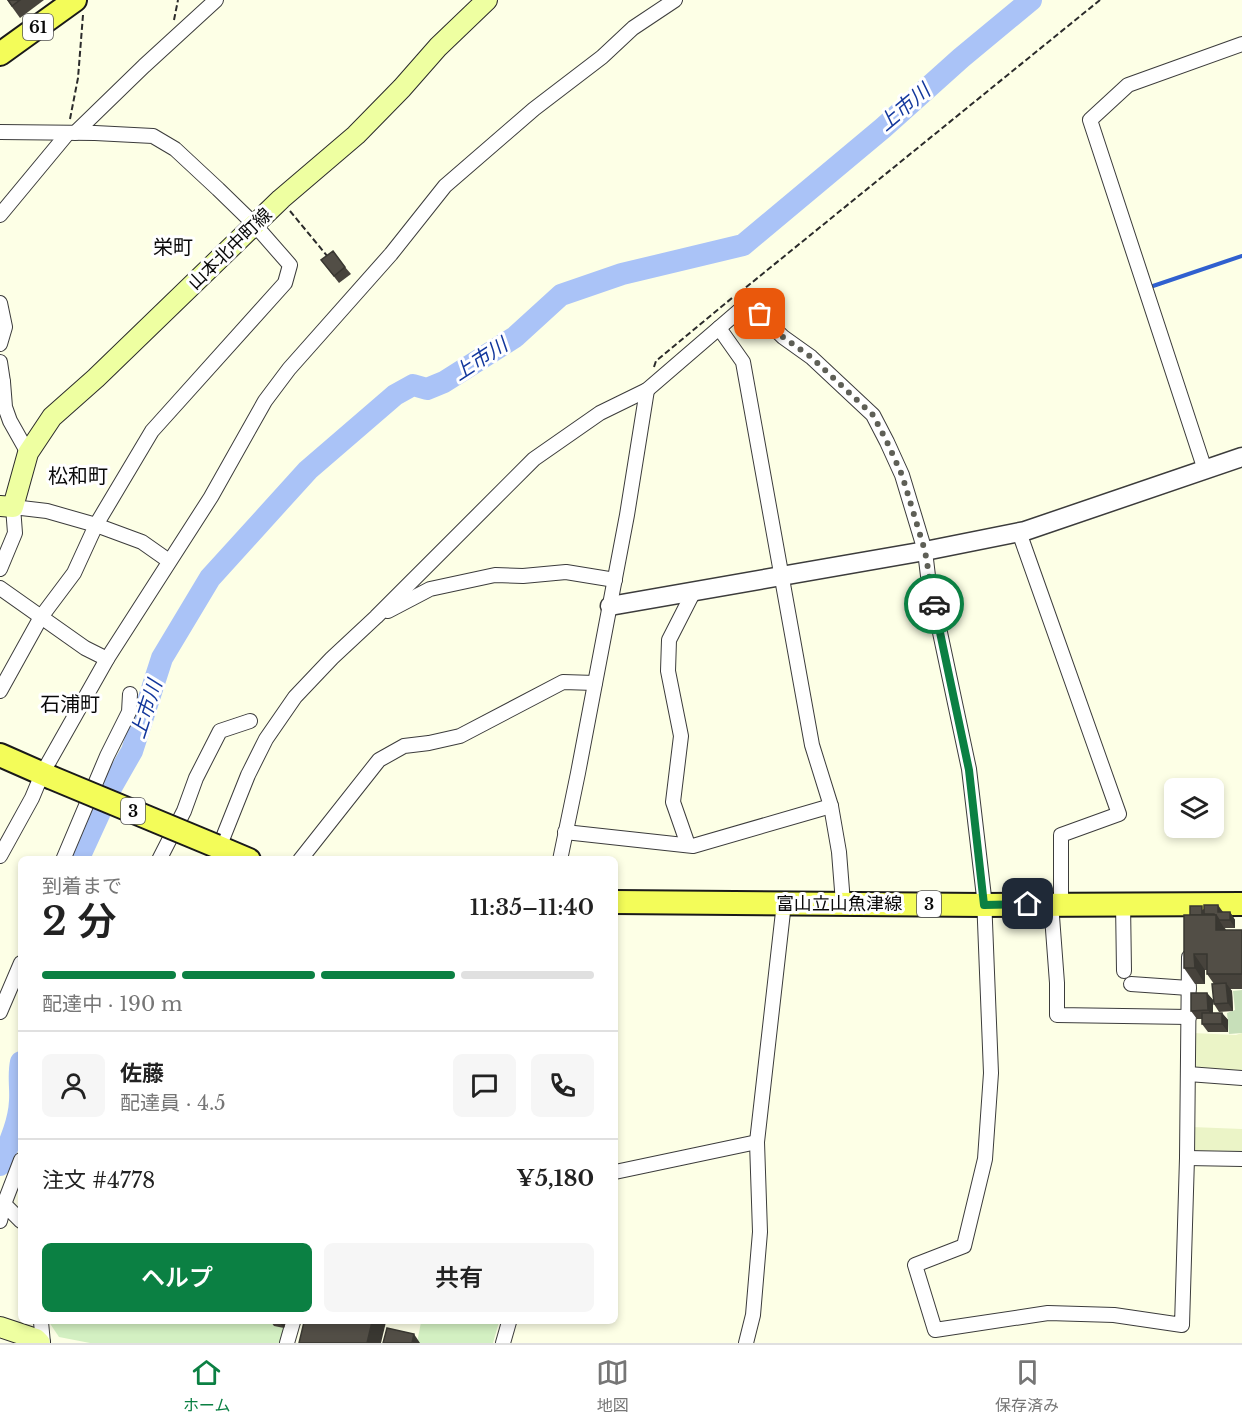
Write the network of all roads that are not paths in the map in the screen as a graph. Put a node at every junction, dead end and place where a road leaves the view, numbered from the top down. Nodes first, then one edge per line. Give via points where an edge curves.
1 (216, 0) edge
2 (487, 0) edge
3 (675, 0) edge
4 (79, 5) edge
5 (1242, 44) edge
6 (0, 54) edge
7 (0, 132) edge
8 (71, 133) junction
9 (0, 214) edge
10 (255, 225) junction
11 (0, 303) edge
12 (719, 328) junction
13 (0, 344) edge
14 (0, 362) edge
15 (2, 382) edge
16 (647, 390) junction
17 (28, 453) junction
18 (1242, 458) edge
19 (1205, 470) junction
20 (7, 507) edge
21 (96, 525) junction
22 (1019, 532) junction
23 (925, 551) junction
24 (169, 561) junction
25 (0, 569) edge
26 (782, 576) junction
27 (615, 580) junction
28 (0, 588) edge
29 (694, 591) junction
30 (610, 606) junction
31 (41, 617) junction
32 (376, 617) junction
33 (107, 659) junction
34 (595, 683) junction
35 (0, 691) edge
36 (130, 694) dead end
37 (250, 721) dead end
38 (0, 754) edge
39 (46, 775) junction
40 (831, 806) junction
41 (565, 832) junction
42 (688, 845) junction
43 (217, 851) edge
44 (0, 856) edge
45 (65, 856) edge
46 (161, 856) edge
47 (235, 856) edge
48 (303, 856) edge
49 (561, 856) edge
50 (618, 902) edge
51 (784, 903) junction
52 (843, 903) junction
53 (1056, 903) junction
54 (1123, 903) junction
55 (1242, 904) edge
56 (984, 905) junction
57 (1189, 946) edge
58 (18, 970) edge
59 (1124, 971) dead end
60 (1131, 984) dead end
61 (1189, 988) junction
62 (0, 1012) edge
63 (1189, 1017) junction
64 (1188, 1074) junction
65 (1242, 1078) edge
66 (757, 1142) junction
67 (1187, 1158) junction
68 (1242, 1159) edge
69 (18, 1168) edge
70 (618, 1171) edge
71 (4, 1204) junction
72 (18, 1218) edge
73 (0, 1221) edge
74 (292, 1324) edge
75 (508, 1324) edge
76 (0, 1327) edge
77 (40, 1337) edge
78 (287, 1343) edge
79 (503, 1343) edge
80 (746, 1343) edge

1 - 8 street
2 - 10 main road, 山本北中町線 via 356,135
3 - 24 street via 633,27 446,186 264,401
4 - 6 main road, 61
5 - 19 street via 1128,85 1090,120
7 - 8 street
8 - 9 street
8 - 10 street via 153,136 175,149
10 - 17 main road, 山本北中町線 via 52,417
10 - 21 street via 290,265 285,283 152,431
11 - 13 street via 5,327
12 - 16 street
12 - 23 street via 748,303 873,415 902,475
12 - 26 street via 743,362
14 - 15 street
15 - 17 street via 10,421
16 - 27 street
16 - 32 street via 600,413 534,459
17 - 20 main road, 山本北中町線
18 - 19 street
19 - 22 street
20 - 21 street via 47,511
20 - 25 street via 15,533
21 - 24 street via 142,542
21 - 31 street via 74,573
22 - 23 street
22 - 53 street via 1119,814 1061,835
23 - 26 street
23 - 56 street via 969,770
24 - 33 street
26 - 29 street
26 - 40 street via 812,745
27 - 30 street
27 - 32 street via 566,572 495,575 430,589
28 - 31 street
29 - 30 street
29 - 42 street via 669,640 668,672 681,736 673,802
30 - 34 street
31 - 33 street
31 - 35 street
32 - 43 street via 295,697 272,730 248,775
33 - 39 street
34 - 41 street
34 - 48 street via 563,682 460,736 404,746 379,760
36 - 45 street via 129,712
37 - 46 street via 220,732
38 - 39 main road, 3
39 - 43 main road, 3, bridge
39 - 44 street
40 - 42 street
40 - 52 street
41 - 42 street
41 - 49 street
43 - 47 main road, 3
50 - 51 main road, 富山立山魚津線 / 3
51 - 52 main road, 富山立山魚津線 / 3
51 - 66 street
52 - 56 main road, 富山立山魚津線 / 3
53 - 54 main road, 富山立山魚津線 / 3
53 - 56 main road, 富山立山魚津線 / 3
53 - 63 street via 1057,1015
54 - 55 main road, 富山立山魚津線 / 3 via 1189,909
54 - 59 street
56 - 67 street via 991,1073 985,1159 964,1246 915,1265 935,1330 1048,1313 1114,1315 1182,1325
57 - 61 street
58 - 62 street
60 - 61 street
61 - 63 street
63 - 64 street
64 - 65 street
64 - 67 street
66 - 70 street
66 - 80 street via 760,1233 753,1315
67 - 68 street
69 - 71 street
71 - 72 street
71 - 73 street
74 - 78 street
75 - 79 street
76 - 77 main road

